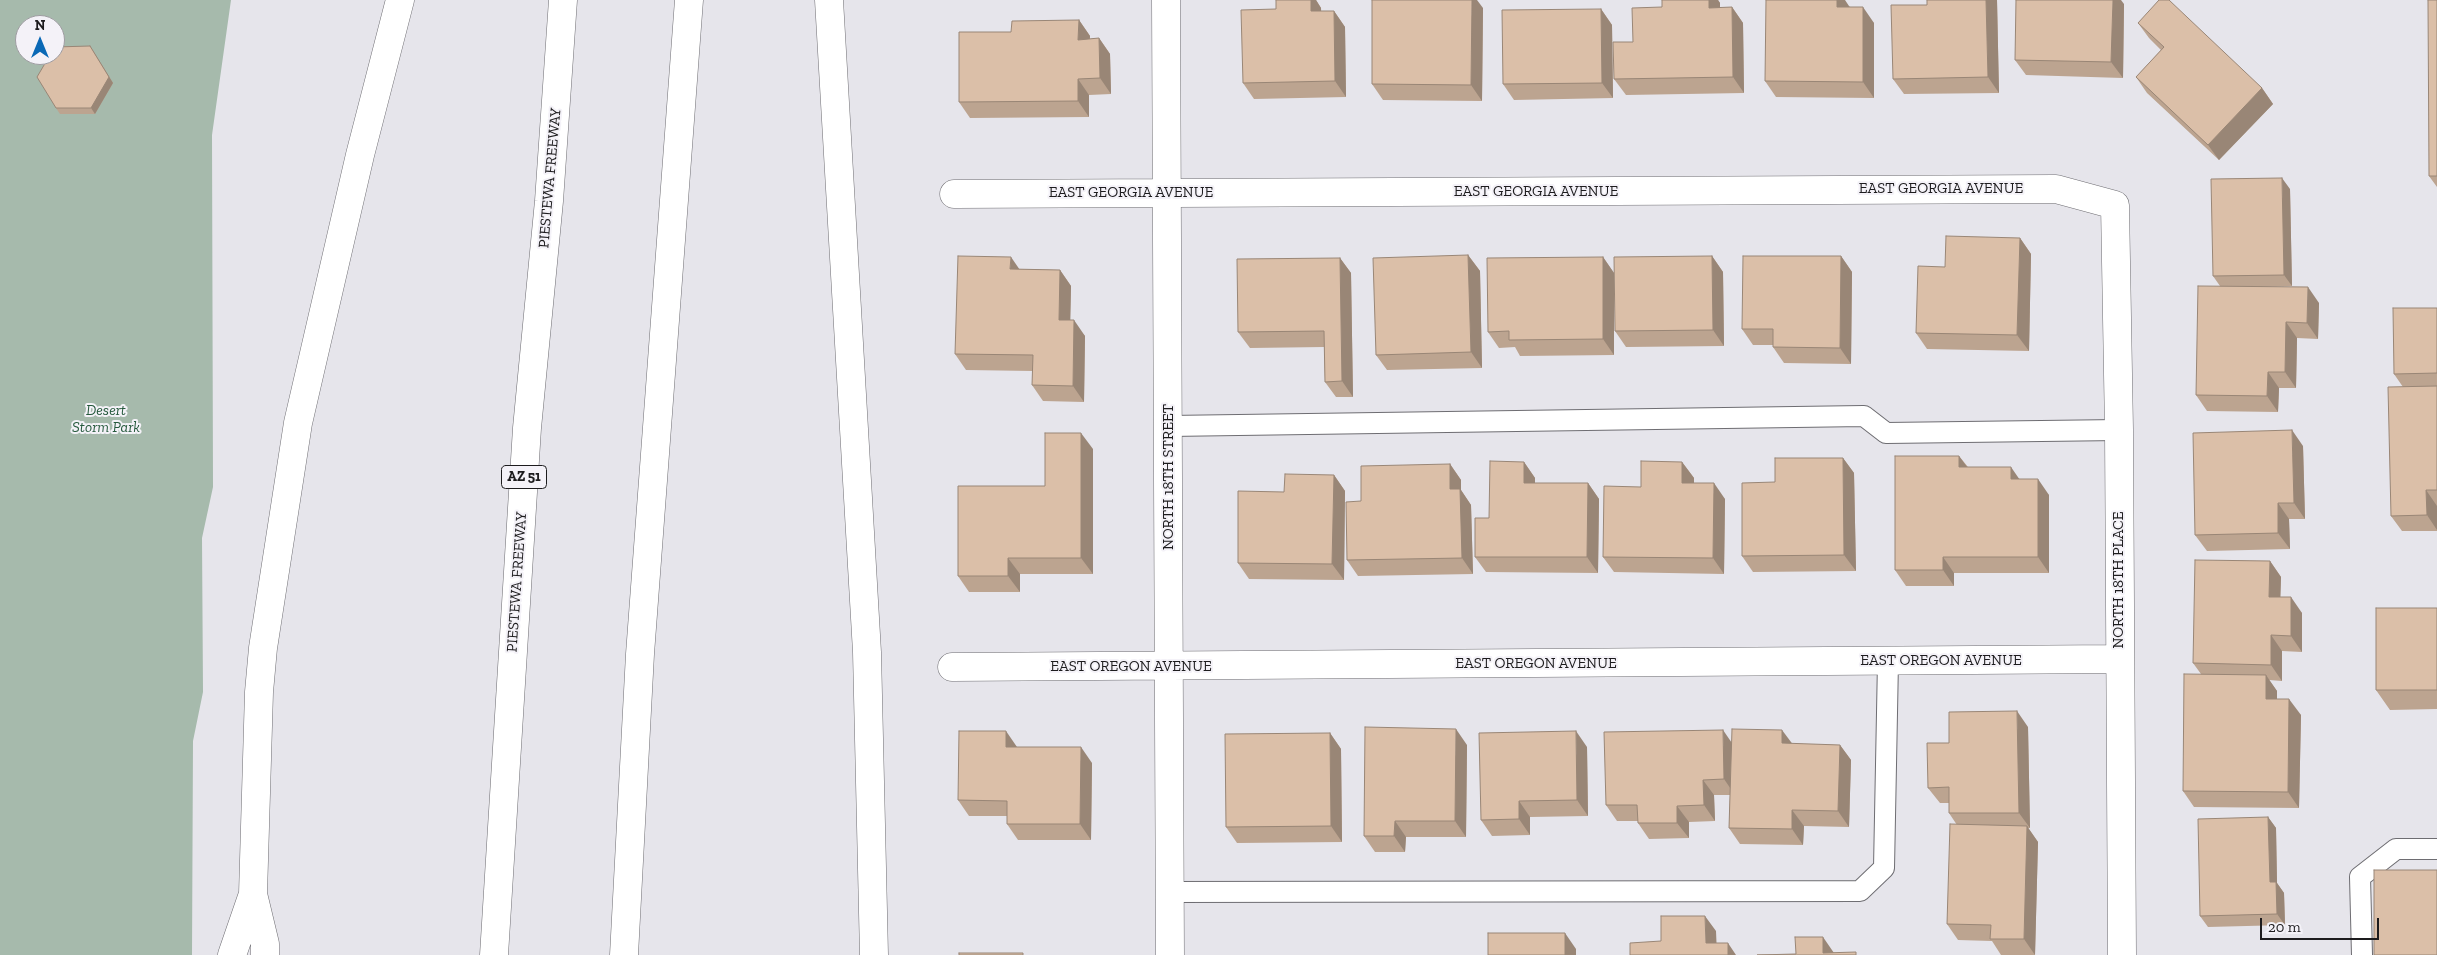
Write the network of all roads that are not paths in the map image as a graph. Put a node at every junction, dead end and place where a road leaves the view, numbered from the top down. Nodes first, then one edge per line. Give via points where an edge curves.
1 (400, 0) edge
2 (563, 0) edge
3 (689, 0) edge
4 (830, 0) edge
5 (1166, 0) edge
6 (954, 194) dead end
7 (1168, 194) junction
8 (2115, 205) joint
9 (1169, 426) junction
10 (2119, 430) junction
11 (2119, 660) junction
12 (1888, 661) junction
13 (952, 667) dead end
14 (1169, 667) junction
15 (2437, 849) edge
16 (1170, 892) junction
17 (253, 894) junction
18 (232, 955) edge
19 (265, 955) edge
20 (494, 955) edge
21 (624, 955) edge
22 (874, 955) edge
23 (1170, 955) edge
24 (2122, 955) edge
25 (2362, 955) edge

1 - 17 main road via 360,154 298,423 263,648
2 - 20 main road, PIESTEWA FREEWAY / AZ 51 via 549,201 527,438
3 - 21 main road via 640,654
4 - 22 main road via 868,652
5 - 7 main road, NORTH 18TH STREET
6 - 7 main road, EAST GEORGIA AVENUE
7 - 8 main road, EAST GEORGIA AVENUE via 2056,189
7 - 9 main road, NORTH 18TH STREET
8 - 10 main road, NORTH 18TH PLACE
9 - 10 lane via 1864,416 1886,433
9 - 14 main road, NORTH 18TH STREET
10 - 11 main road, NORTH 18TH PLACE
11 - 12 main road, EAST OREGON AVENUE
11 - 24 main road, NORTH 18TH PLACE
12 - 14 main road, EAST OREGON AVENUE
12 - 16 lane via 1884,868 1860,891
13 - 14 main road, EAST OREGON AVENUE
14 - 16 main road, NORTH 18TH STREET
15 - 25 lane via 2396,849 2360,877
16 - 23 main road, NORTH 18TH STREET
17 - 18 main road
17 - 19 main road

